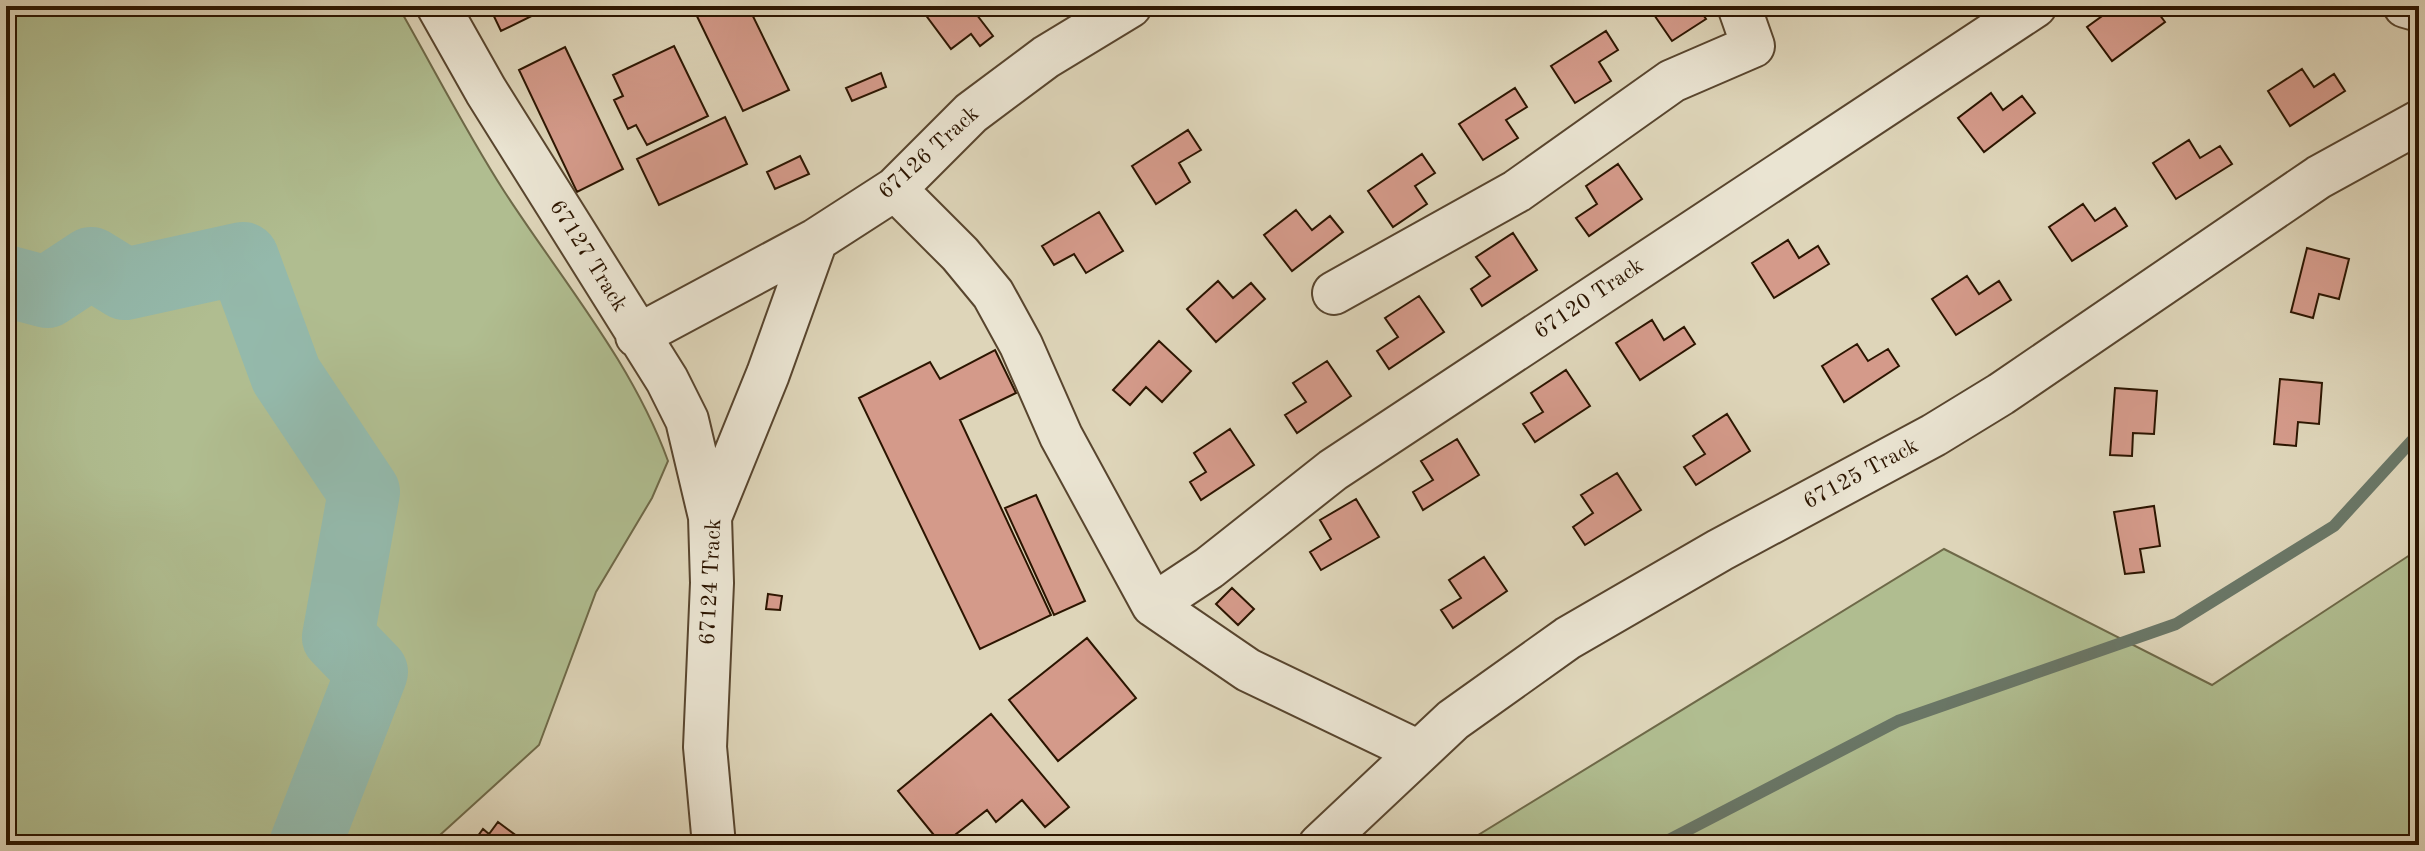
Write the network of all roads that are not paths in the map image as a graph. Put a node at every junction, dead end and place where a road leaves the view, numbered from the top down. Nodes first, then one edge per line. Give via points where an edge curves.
1 (438, 6) edge
2 (1130, 6) edge
3 (1739, 6) edge
4 (2035, 6) edge
5 (2405, 6) edge
6 (2419, 10) edge
7 (2419, 122) edge
8 (895, 189) junction
9 (816, 240) junction
10 (1334, 293) dead end
11 (637, 336) junction
12 (710, 517) junction
13 (1153, 605) junction
14 (1417, 751) junction
15 (714, 845) edge
16 (1320, 845) edge

1 - 11 street, 67127 Track
2 - 8 street, 67126 Track via 1046,57 971,113
3 - 10 street via 1753,46 1672,81 1517,191
4 - 13 street, 67120 Track via 1333,470
5 - 6 street
7 - 14 street, 67125 Track via 2319,177 1934,435 1568,638
8 - 9 street, 67126 Track
8 - 13 street via 993,294 1061,436
9 - 11 street, 67126 Track
9 - 12 street, 67124 Track
11 - 12 street, 67127 Track via 687,420
12 - 15 street, 67124 Track via 705,747
13 - 14 street via 1248,670
14 - 16 street, 67125 Track

